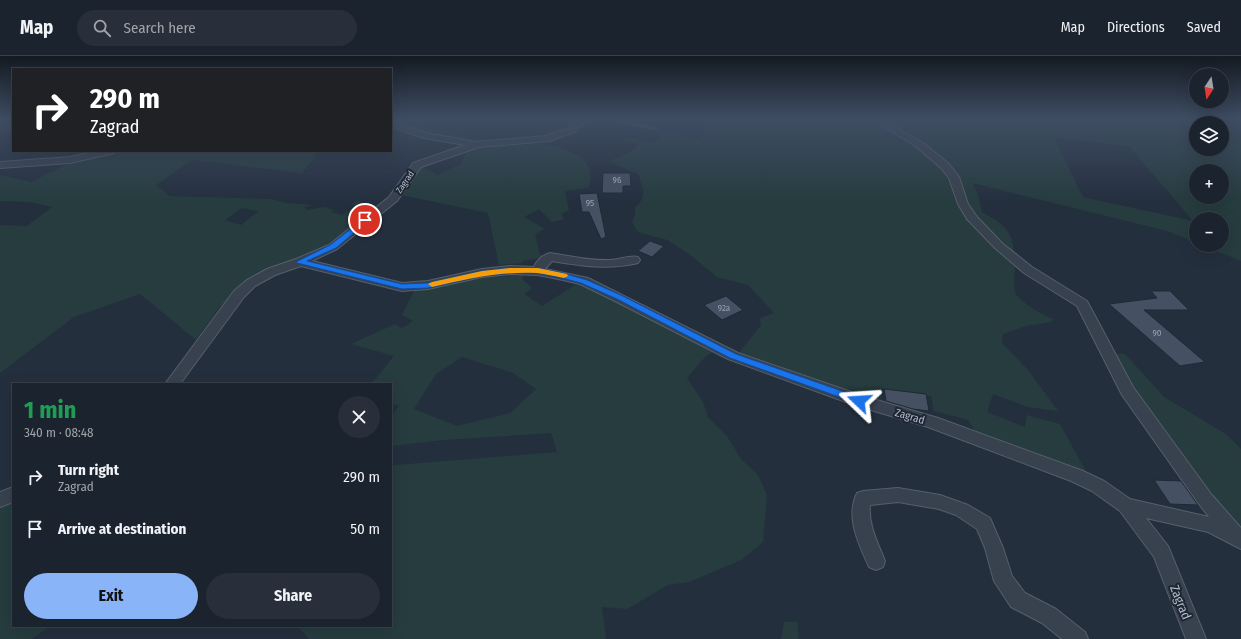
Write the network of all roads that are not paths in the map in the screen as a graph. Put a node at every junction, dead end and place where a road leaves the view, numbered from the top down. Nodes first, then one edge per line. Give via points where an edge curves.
1 (471, 146) edge
2 (921, 146) edge
3 (106, 152) edge
4 (0, 165) edge
5 (634, 260) dead end
6 (300, 262) junction
7 (538, 271) junction
8 (173, 383) edge
9 (12, 494) edge
10 (0, 500) edge
11 (1126, 506) junction
12 (1241, 541) edge
13 (876, 561) dead end
14 (1078, 639) edge
15 (1196, 639) edge

1 - 6 street, Zagrad via 417,165 393,199 333,247
2 - 12 street, Zagrad via 954,177 963,204 973,219 999,246 1028,270 1082,304 1127,391 1200,493
3 - 4 street via 70,160
5 - 7 street via 611,264 550,257 540,264
6 - 7 street, Zagrad via 402,287 428,285 482,273
6 - 8 street, Zagrad via 271,272 251,283 239,294
7 - 11 street, Zagrad via 584,281 733,356 859,401 932,422 1077,476 1098,486
9 - 10 street
11 - 12 street, Zagrad via 1212,525
11 - 15 street, Zagrad via 1160,552
13 - 14 street via 863,527 860,506 863,498 898,495 940,502 962,510 984,524 1004,581 1018,600 1049,616

